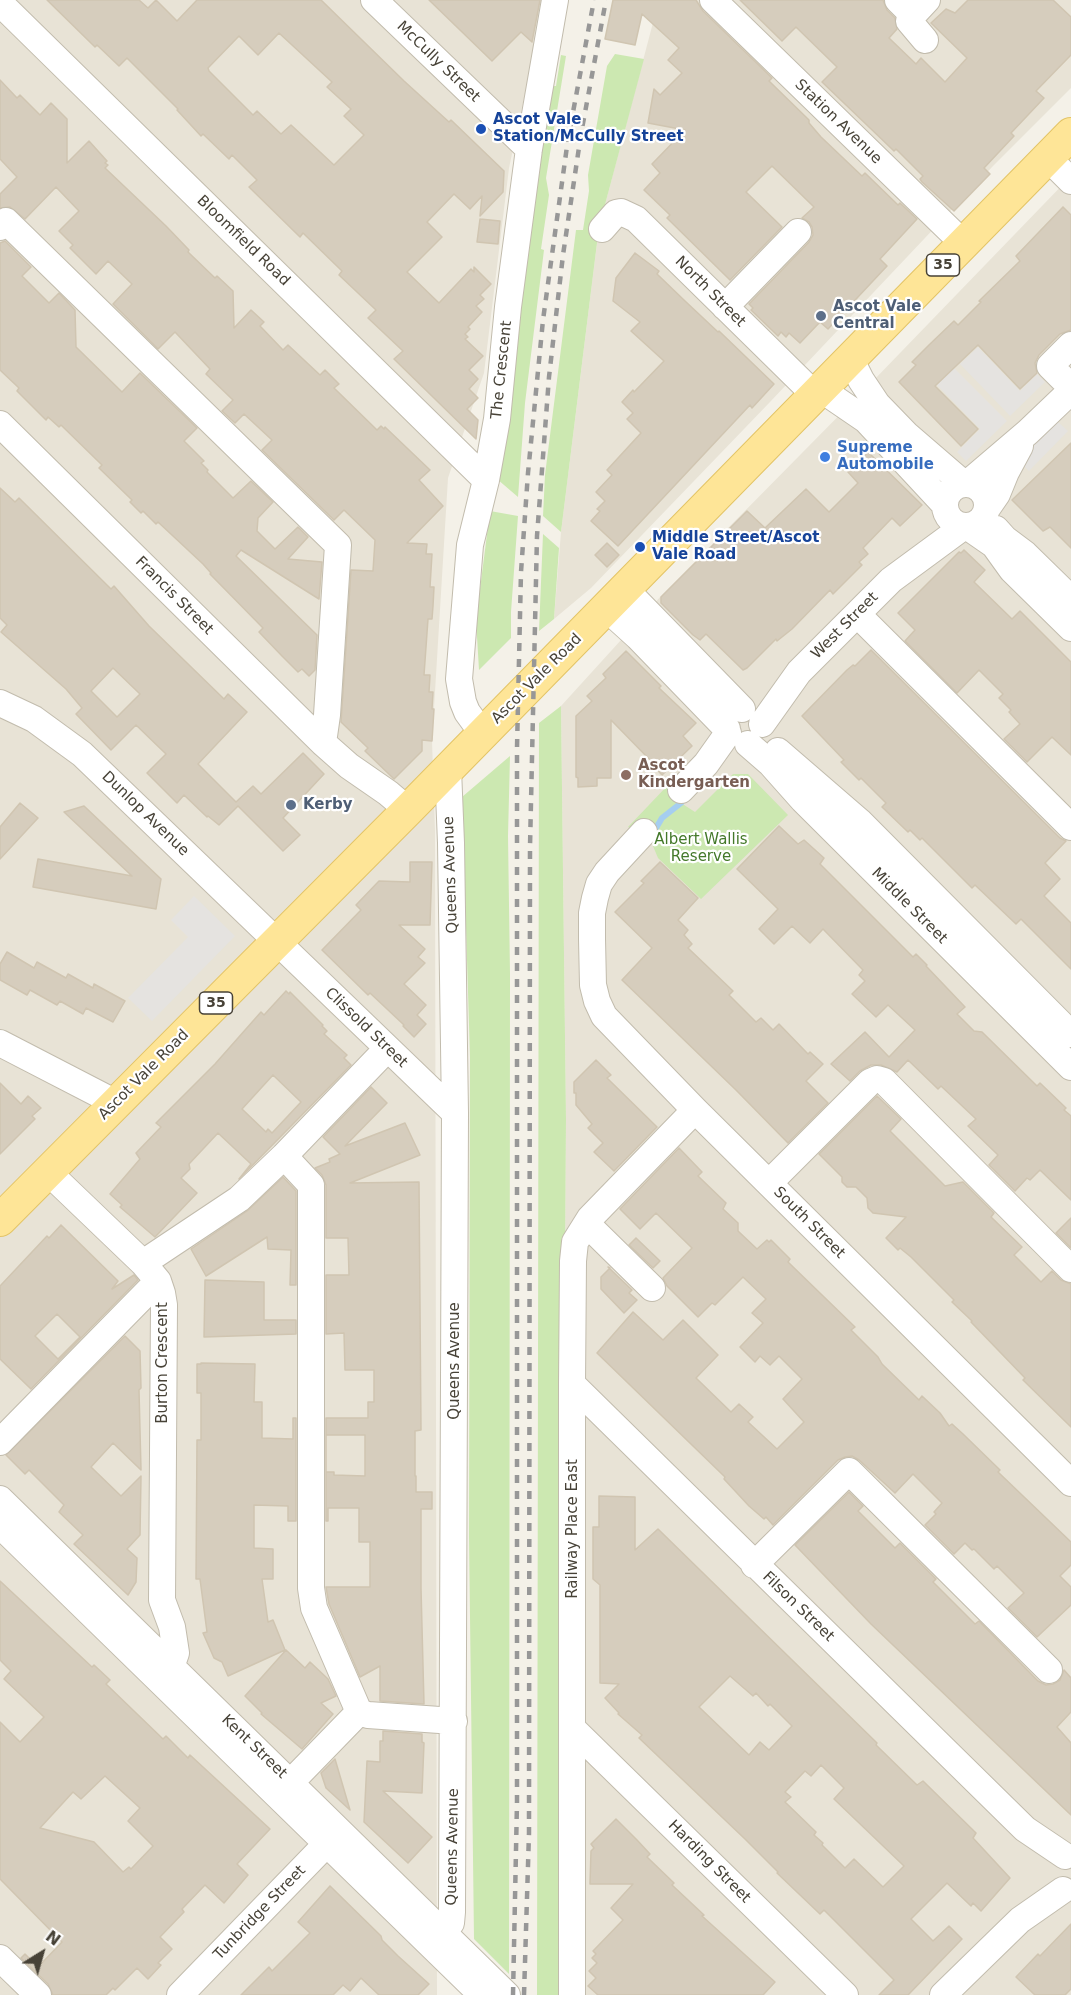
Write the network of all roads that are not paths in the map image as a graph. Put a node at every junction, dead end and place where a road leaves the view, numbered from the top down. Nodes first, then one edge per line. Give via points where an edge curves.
1 (374, 0) edge
2 (555, 0) edge
3 (713, 0) edge
4 (0, 3) edge
5 (912, 5) edge
6 (925, 40) dead end
7 (1071, 134) edge
8 (529, 148) junction
9 (1048, 158) junction
10 (1071, 181) edge
11 (0, 227) edge
12 (602, 229) dead end
13 (798, 232) dead end
14 (964, 244) junction
15 (725, 307) junction
16 (1071, 345) edge
17 (851, 360) junction
18 (1071, 389) edge
19 (819, 393) junction
20 (0, 424) edge
21 (1028, 432) junction
22 (486, 480) junction
23 (966, 484) junction
24 (944, 505) junction
25 (976, 518) junction
26 (891, 580) junction
27 (615, 599) junction
28 (1071, 599) edge
29 (857, 614) junction
30 (1071, 628) edge
31 (0, 703) edge
32 (744, 728) junction
33 (483, 734) junction
34 (323, 743) junction
35 (448, 769) junction
36 (681, 790) dead end
37 (401, 817) junction
38 (1071, 827) edge
39 (644, 832) dead end
40 (277, 942) junction
41 (973, 952) junction
42 (1071, 1034) edge
43 (0, 1042) edge
44 (387, 1048) junction
45 (1071, 1067) edge
46 (116, 1103) junction
47 (695, 1110) junction
48 (455, 1113) junction
49 (284, 1156) junction
50 (48, 1172) junction
51 (769, 1183) junction
52 (0, 1220) edge
53 (594, 1231) dead end
54 (1071, 1269) edge
55 (150, 1272) junction
56 (652, 1288) dead end
57 (572, 1384) junction
58 (0, 1442) edge
59 (1071, 1484) edge
60 (0, 1499) edge
61 (0, 1525) edge
62 (754, 1565) junction
63 (162, 1600) junction
64 (134, 1643) junction
65 (1049, 1670) dead end
66 (168, 1676) junction
67 (359, 1712) junction
68 (453, 1721) junction
69 (573, 1729) junction
70 (290, 1783) junction
71 (334, 1837) junction
72 (1062, 1873) edge
73 (438, 1939) junction
74 (0, 1958) edge
75 (470, 1983) edge
76 (945, 1994) edge
77 (38, 1995) edge
78 (180, 1995) edge
79 (507, 1995) edge
80 (572, 1995) edge
81 (844, 1995) edge

1 - 8 street, McCully Street
2 - 8 street, The Crescent
3 - 14 street, Station Avenue
4 - 22 street, Bloomfield Road
5 - 6 street via 909,21
7 - 9 main road, Ascot Vale Road / 35
8 - 22 street, The Crescent via 497,419
9 - 10 street
9 - 14 main road, Ascot Vale Road / 35
11 - 34 street via 6,221 338,544
12 - 15 street, North Street via 616,213 636,219
13 - 15 street
14 - 17 main road, Ascot Vale Road / 35
15 - 19 street, North Street
16 - 18 street via 1050,366
17 - 19 main road, Ascot Vale Road / 35
17 - 23 street via 877,405
18 - 21 street, West Street
19 - 24 street, North Street via 866,420
19 - 27 main road, Ascot Vale Road / 35
20 - 34 street, Francis Street
21 - 23 street, West Street
21 - 25 street, West Street via 997,494
22 - 33 street, The Crescent via 470,545 459,679 467,712
23 - 24 street via 948,492
23 - 25 street via 980,489 987,500
24 - 25 street via 950,520
24 - 26 street, West Street
25 - 26 street, West Street
25 - 28 street via 1025,554
25 - 30 street via 1012,570
26 - 29 street, West Street
27 - 32 street, Middle Street via 638,637 682,665
27 - 33 main road, Ascot Vale Road / 35
29 - 32 street, West Street
29 - 38 street
31 - 40 street, Dunlop Avenue via 34,719 82,754
32 - 36 street, West Street
32 - 41 street, Middle Street via 859,821
33 - 35 main road, Ascot Vale Road / 35
34 - 37 street, Francis Street via 388,793
35 - 37 main road, Ascot Vale Road / 35
35 - 48 street, Queens Avenue
37 - 40 main road, Ascot Vale Road / 35
39 - 47 street, South Street via 618,858 600,884 592,913 593,985 604,1016
40 - 44 street, Clissold Street
40 - 46 main road, Ascot Vale Road / 35
41 - 42 street, Middle Street
41 - 45 street, Middle Street
43 - 46 street
44 - 48 street, Clissold Street
44 - 49 street
46 - 50 main road, Ascot Vale Road / 35
47 - 51 street, South Street
47 - 57 street, Railway Place East via 580,1230 573,1261
48 - 68 street, Queens Avenue
49 - 55 street via 239,1199
49 - 67 street via 311,1185 311,1588 314,1608
50 - 52 main road, Ascot Vale Road / 35
50 - 55 street
51 - 54 street via 877,1078
51 - 59 street, South Street
53 - 56 street
55 - 58 street
55 - 63 street, Burton Crescent via 164,1305
57 - 62 street, Filson Street
57 - 69 street, Railway Place East
60 - 64 street, Kent Street
61 - 64 street, Kent Street
62 - 65 street via 849,1471
62 - 72 street, Filson Street via 1025,1829
63 - 64 street, Burton Crescent via 158,1614
63 - 66 street, Burton Crescent via 176,1653
64 - 66 street, Kent Street
66 - 70 street, Kent Street
66 - 71 street, Kent Street
67 - 68 street
67 - 70 street
68 - 73 street, Queens Avenue via 452,1912 451,1923
69 - 80 street, Railway Place East
69 - 81 street, Harding Street
70 - 71 street, Kent Street
71 - 73 street, Kent Street
71 - 78 street, Tunbridge Street
72 - 76 street
73 - 75 street, Kent Street
74 - 77 street
75 - 79 street, Kent Street

